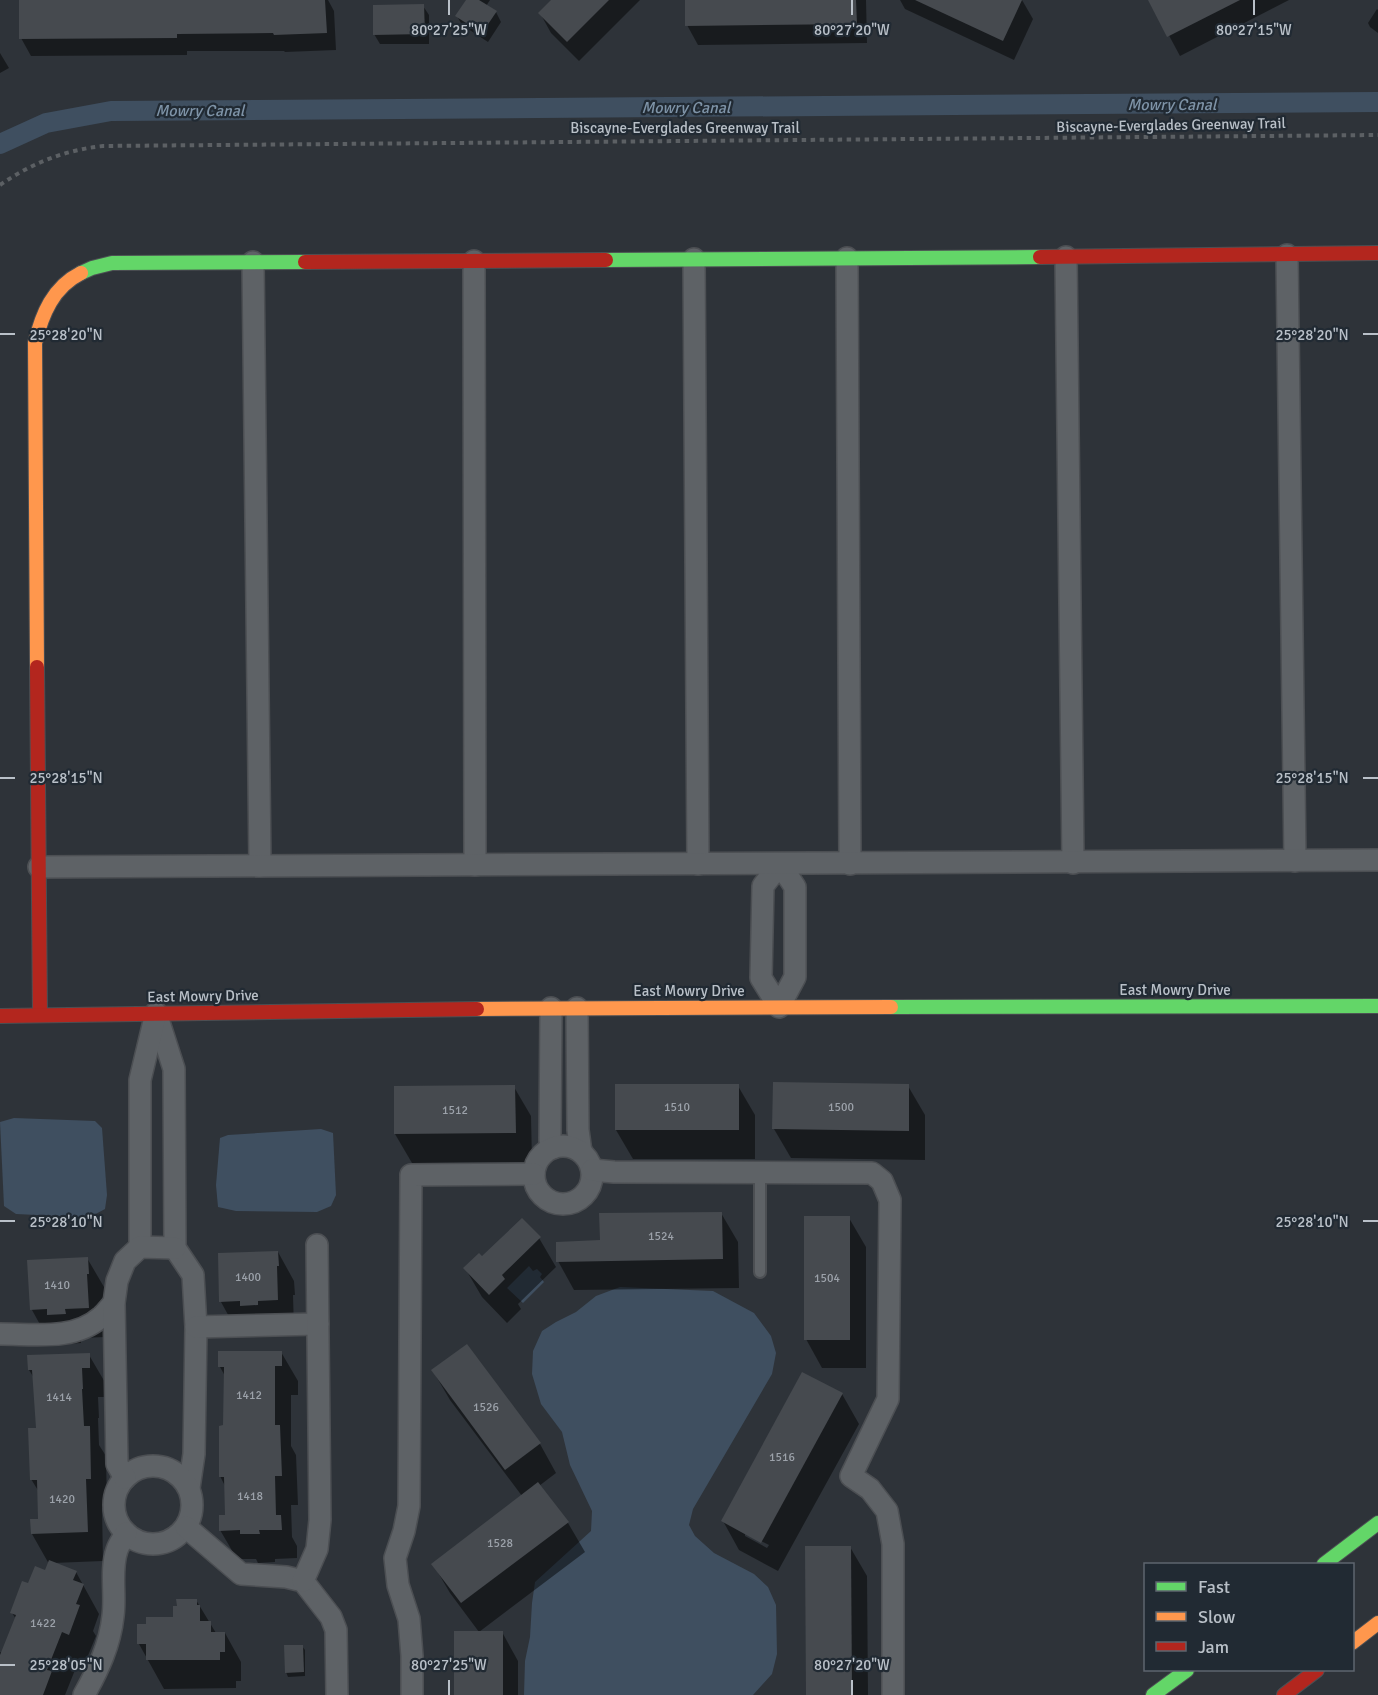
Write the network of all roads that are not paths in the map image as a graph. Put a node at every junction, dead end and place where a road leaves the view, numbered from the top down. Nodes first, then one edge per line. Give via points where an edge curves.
1 (1378, 254) edge
2 (1287, 255) junction
3 (1066, 257) junction
4 (847, 258) junction
5 (694, 259) junction
6 (474, 261) junction
7 (253, 262) junction
8 (1378, 860) edge
9 (1294, 861) junction
10 (1073, 862) junction
11 (698, 864) junction
12 (780, 864) junction
13 (850, 864) junction
14 (475, 865) junction
15 (260, 866) junction
16 (39, 867) junction
17 (762, 935) junction
18 (795, 935) junction
19 (1378, 1006) edge
20 (778, 1007) junction
21 (551, 1008) junction
22 (577, 1008) junction
23 (156, 1013) junction
24 (40, 1015) junction
25 (0, 1016) edge
26 (553, 1148) junction
27 (581, 1152) junction
28 (592, 1170) junction
29 (760, 1172) junction
30 (534, 1174) junction
31 (317, 1245) dead end
32 (140, 1247) junction
33 (175, 1248) junction
34 (760, 1272) dead end
35 (114, 1303) junction
36 (318, 1324) junction
37 (196, 1327) junction
38 (0, 1334) edge
39 (125, 1478) junction
40 (189, 1488) junction
41 (1378, 1523) edge
42 (186, 1527) junction
43 (126, 1533) junction
44 (1325, 1563) edge
45 (303, 1581) junction
46 (1378, 1623) edge
47 (1354, 1642) edge
48 (1186, 1671) edge
49 (1316, 1671) edge
50 (84, 1695) edge
51 (337, 1695) edge
52 (412, 1695) edge
53 (893, 1695) edge
54 (1153, 1695) edge
55 (1284, 1695) edge

1 - 2 main road
2 - 3 main road
2 - 9 street
3 - 4 main road
3 - 10 street
4 - 5 main road
4 - 13 street
5 - 6 main road
5 - 11 street
6 - 7 main road
6 - 14 street
7 - 15 street
7 - 16 main road via 112,263 89,268 51,298 40,321 35,343
8 - 9 street
9 - 10 street
10 - 13 street
11 - 12 street
11 - 14 street
12 - 13 street
12 - 17 street via 763,886
12 - 18 street via 795,886
14 - 15 street
15 - 16 street
16 - 24 main road
17 - 18 street
17 - 20 street via 761,978
18 - 20 street via 795,977
19 - 20 main road, East Mowry Drive
20 - 22 main road, East Mowry Drive
21 - 22 main road, East Mowry Drive
21 - 23 main road, East Mowry Drive
21 - 26 street
22 - 27 street
23 - 24 main road, East Mowry Drive
23 - 32 street via 140,1080
23 - 33 street via 174,1069
24 - 25 main road, East Mowry Drive
26 - 27 street via 572,1147
26 - 30 street via 539,1158
27 - 28 street
28 - 29 street
28 - 30 street via 589,1189 583,1197 565,1205 555,1204 539,1193
29 - 34 lane
29 - 53 street via 872,1173 882,1181 890,1200 888,1399 851,1476 887,1510 893,1544
30 - 52 street via 411,1174 410,1506 395,1558 398,1585 409,1619
31 - 36 street
32 - 33 street
32 - 35 street via 125,1261
33 - 37 street via 193,1275
35 - 38 street via 101,1317 69,1334
35 - 39 street via 117,1464
36 - 37 street
36 - 45 street via 320,1520 317,1549
37 - 40 street via 194,1454
39 - 40 street via 135,1470 160,1466 172,1470
39 - 43 street via 114,1500 114,1512
40 - 42 street via 193,1502
41 - 44 main road
42 - 43 street via 176,1537 157,1544 137,1541
42 - 45 street via 241,1574
43 - 50 street via 117,1551 107,1644
45 - 51 street via 332,1617 336,1630
46 - 47 main road
48 - 54 main road
49 - 55 main road

